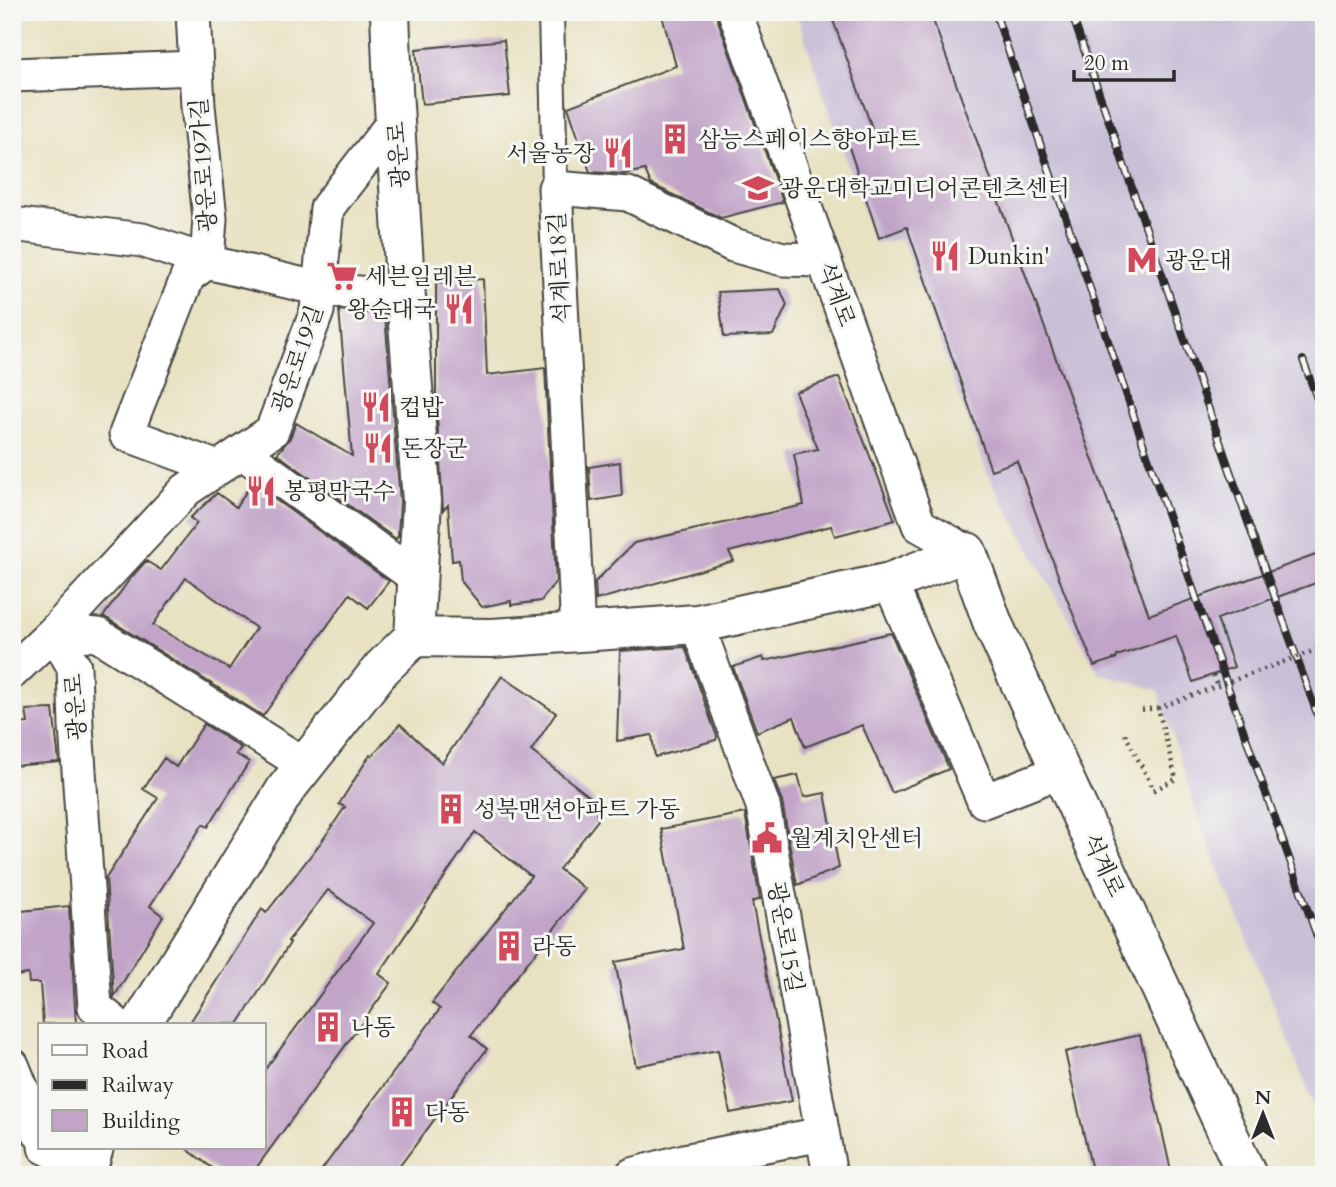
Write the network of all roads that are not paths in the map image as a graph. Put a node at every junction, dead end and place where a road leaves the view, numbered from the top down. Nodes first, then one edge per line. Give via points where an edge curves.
1 (193, 12) edge
2 (390, 12) edge
3 (551, 12) edge
4 (735, 12) edge
5 (196, 68) junction
6 (12, 75) edge
7 (396, 119) junction
8 (555, 188) junction
9 (12, 223) edge
10 (824, 260) junction
11 (208, 262) junction
12 (320, 289) junction
13 (406, 298) junction
14 (230, 460) junction
15 (967, 552) junction
16 (417, 578) junction
17 (890, 582) junction
18 (698, 624) junction
19 (578, 631) junction
20 (54, 632) junction
21 (414, 637) junction
22 (12, 672) edge
23 (305, 765) junction
24 (1061, 771) junction
25 (115, 1023) edge
26 (142, 1023) edge
27 (12, 1065) edge
28 (38, 1129) edge
29 (822, 1134) junction
30 (49, 1148) edge
31 (90, 1163) edge
32 (632, 1175) edge
33 (830, 1175) edge
34 (1247, 1175) edge

1 - 5 street, 광운로19가길
2 - 7 street, 광운로
3 - 8 street
4 - 10 street, 석계로
5 - 6 street, 광운로19가길
5 - 11 street, 광운로19가길 via 210,218
7 - 12 street, 광운로19길 via 327,208
7 - 13 street, 광운로
8 - 10 street, 석계로18길 via 628,194 733,245 783,258
8 - 19 street, 석계로18길
9 - 11 street, 광운로19가길 via 142,240
10 - 15 street, 석계로 via 919,525
11 - 12 street, 광운로19가길
11 - 14 street via 188,276 126,434
12 - 13 street
12 - 14 street, 광운로19길 via 317,311 272,432
13 - 16 street, 광운로 via 422,500
14 - 16 street
14 - 20 street, 광운로19길 via 186,490
15 - 17 street
15 - 24 street, 석계로 via 993,624
16 - 21 street, 광운로
17 - 18 street
17 - 24 street via 984,801
18 - 19 street
18 - 29 street, 광운로15길 via 763,806
19 - 21 street via 492,638
20 - 22 street, 광운로19길
20 - 23 street via 98,635
20 - 25 street, 광운로 via 74,667 95,1007
21 - 23 street via 382,668
23 - 26 street
24 - 34 street, 석계로
27 - 28 street
29 - 32 street
29 - 33 street, 광운로15길
30 - 31 street

